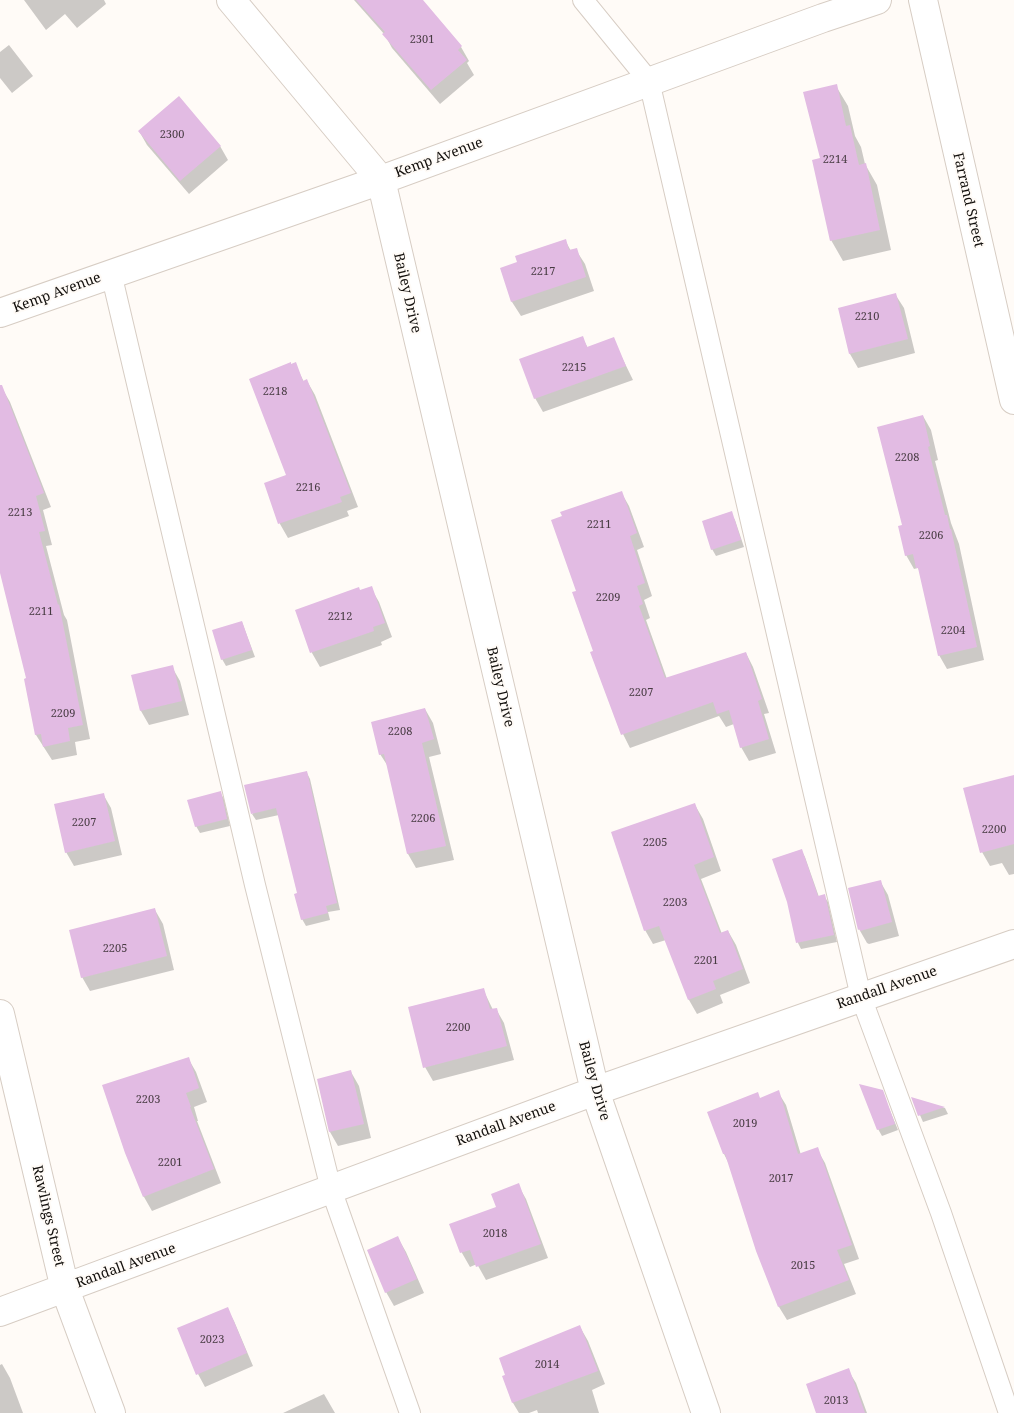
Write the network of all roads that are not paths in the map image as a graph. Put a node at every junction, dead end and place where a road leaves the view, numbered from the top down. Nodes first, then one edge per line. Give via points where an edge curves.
1 (231, 0) edge
2 (583, 0) edge
3 (877, 0) edge
4 (923, 0) edge
5 (649, 81) junction
6 (380, 180) junction
7 (111, 273) junction
8 (0, 313) edge
9 (1014, 400) edge
10 (1014, 944) edge
11 (861, 997) junction
12 (0, 1014) edge
13 (595, 1092) junction
14 (331, 1189) junction
15 (65, 1288) junction
16 (0, 1312) edge
17 (111, 1413) edge
18 (410, 1413) edge
19 (706, 1413) edge
20 (1009, 1413) edge

1 - 6 street, Bailey Drive
2 - 5 lane
3 - 5 street, Kemp Avenue
4 - 9 street, Farrand Street
5 - 6 street, Kemp Avenue
5 - 11 lane
6 - 7 street, Kemp Avenue
6 - 13 street, Bailey Drive
7 - 8 street, Kemp Avenue
7 - 14 lane via 254,884
10 - 11 street, Randall Avenue
11 - 13 street, Randall Avenue
11 - 20 lane via 941,1214
12 - 15 street, Rawlings Street
13 - 14 street, Randall Avenue
13 - 19 street, Bailey Drive
14 - 15 street, Randall Avenue
14 - 18 lane
15 - 16 street, Randall Avenue
15 - 17 street, Rawlings Street

